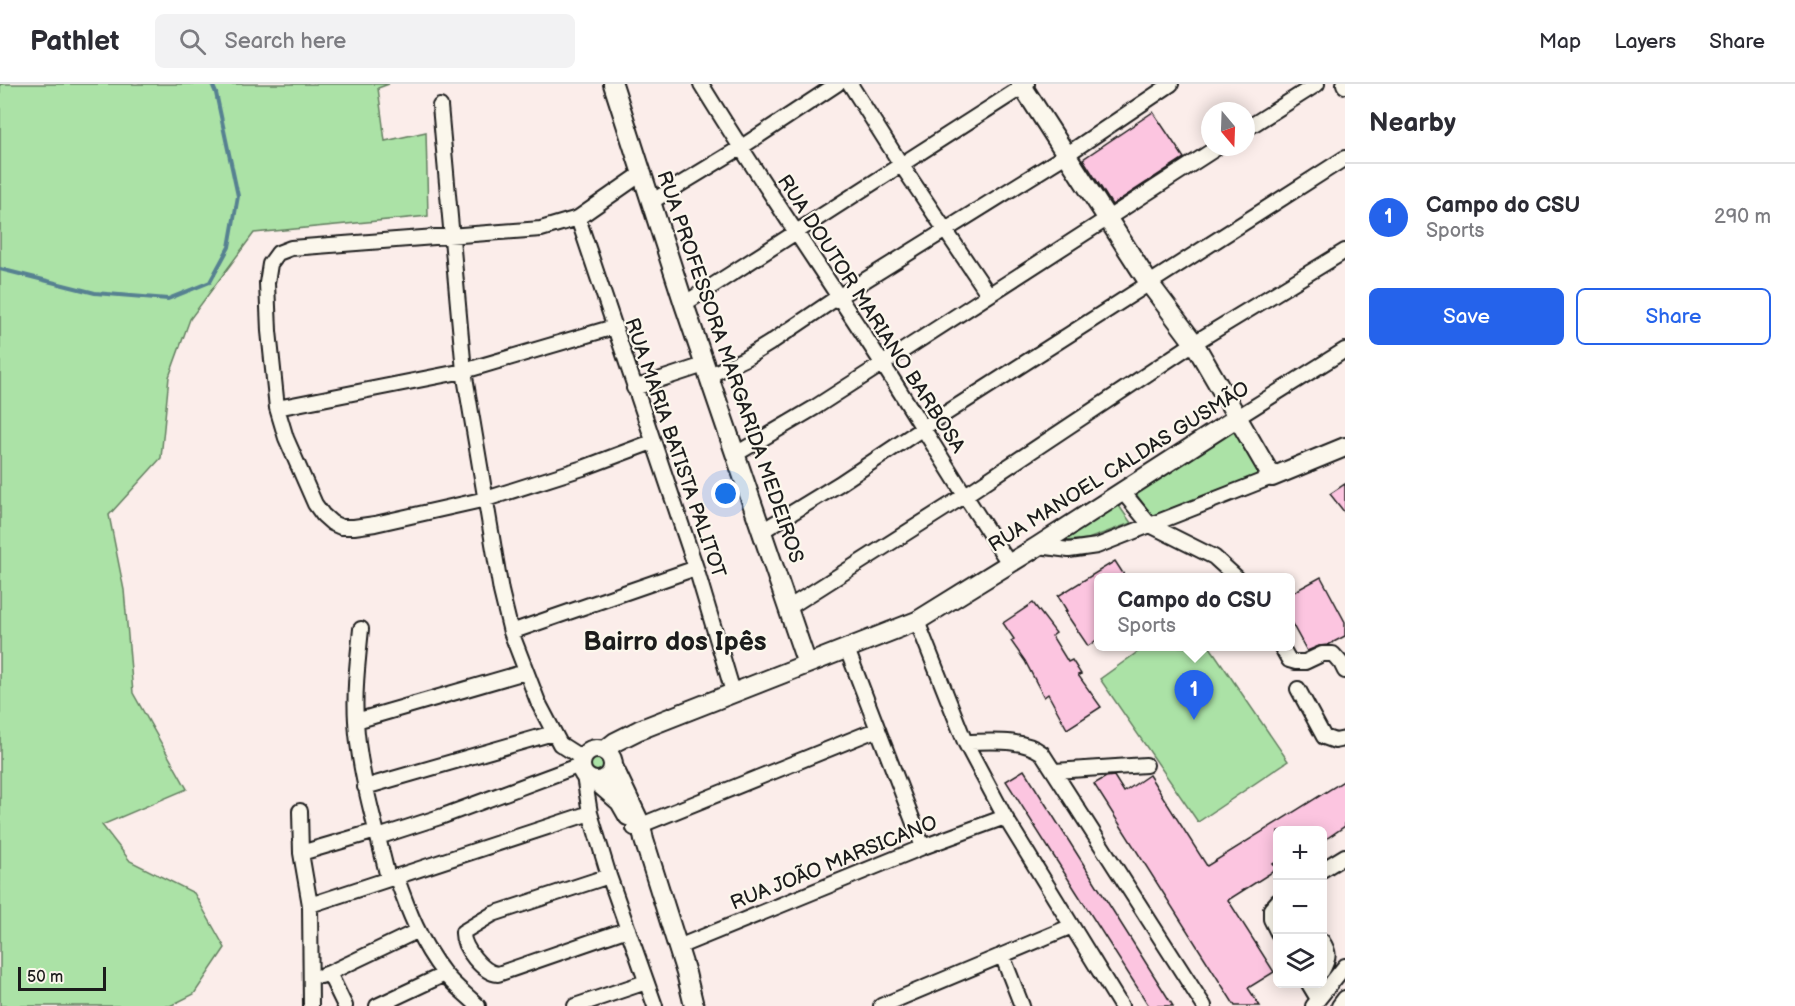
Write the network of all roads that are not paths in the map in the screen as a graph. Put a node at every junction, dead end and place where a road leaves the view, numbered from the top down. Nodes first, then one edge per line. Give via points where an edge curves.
1 (613, 84) edge
2 (701, 84) edge
3 (837, 84) edge
4 (850, 84) edge
5 (1171, 84) edge
6 (1317, 84) edge
7 (1023, 85) edge
8 (440, 106) dead end
9 (1255, 123) edge
10 (740, 148) junction
11 (1066, 155) junction
12 (1204, 156) edge
13 (1345, 158) edge
14 (902, 166) junction
15 (641, 174) junction
16 (651, 202) junction
17 (578, 218) junction
18 (1107, 218) junction
19 (945, 229) junction
20 (796, 232) junction
21 (451, 236) junction
22 (1345, 251) edge
23 (1149, 283) junction
24 (989, 295) junction
25 (838, 297) junction
26 (684, 304) junction
27 (614, 327) junction
28 (1194, 343) junction
29 (1345, 350) edge
30 (882, 363) junction
31 (706, 370) junction
32 (464, 371) junction
33 (634, 388) junction
34 (277, 408) junction
35 (1238, 417) junction
36 (923, 428) junction
37 (652, 442) junction
38 (1345, 447) edge
39 (736, 454) junction
40 (1272, 477) junction
41 (1122, 491) junction
42 (964, 496) junction
43 (486, 499) junction
44 (1150, 525) junction
45 (762, 531) junction
46 (1038, 546) junction
47 (1009, 563) junction
48 (696, 568) junction
49 (1232, 573) edge
50 (788, 608) junction
51 (917, 621) junction
52 (361, 629) dead end
53 (511, 632) junction
54 (847, 649) junction
55 (1284, 651) edge
56 (807, 664) junction
57 (1345, 671) edge
58 (525, 672) junction
59 (1298, 689) dead end
60 (733, 692) junction
61 (356, 721) junction
62 (878, 729) junction
63 (553, 734) junction
64 (1345, 739) edge
65 (965, 742) junction
66 (609, 758) junction
67 (1146, 765) dead end
68 (586, 770) junction
69 (1055, 771) junction
70 (365, 788) junction
71 (300, 812) dead end
72 (590, 813) junction
73 (1005, 817) junction
74 (639, 831) junction
75 (377, 834) junction
76 (923, 847) junction
77 (301, 853) junction
78 (1345, 856) edge
79 (1327, 867) edge
80 (609, 876) junction
81 (392, 877) junction
82 (310, 905) junction
83 (1273, 907) edge
84 (1273, 921) edge
85 (1072, 926) junction
86 (628, 929) junction
87 (417, 931) junction
88 (678, 947) junction
89 (1002, 955) junction
90 (1345, 966) edge
91 (329, 973) junction
92 (444, 974) junction
93 (311, 979) junction
94 (646, 982) junction
95 (1314, 992) edge
96 (1345, 998) edge
97 (311, 1006) edge
98 (345, 1006) edge
99 (378, 1006) edge
100 (478, 1006) edge
101 (574, 1006) edge
102 (655, 1006) edge
103 (694, 1006) edge
104 (881, 1006) edge
105 (1022, 1006) edge
106 (1121, 1006) edge
107 (1204, 1006) edge
108 (1339, 1006) edge

1 - 15 main road, RUA PROFESSORA MARGARIDA MEDEIROS
2 - 10 street, RUA DOUTOR MARIANO BARBOSA
3 - 10 street
4 - 14 street
5 - 11 street
6 - 9 street
7 - 11 main road
7 - 14 street
8 - 21 street
10 - 16 street
10 - 20 street, RUA DOUTOR MARIANO BARBOSA
11 - 18 main road
11 - 19 street
12 - 18 street
13 - 23 street
14 - 19 street
14 - 20 street
15 - 16 main road, RUA PROFESSORA MARGARIDA MEDEIROS
15 - 17 street
16 - 26 main road, RUA PROFESSORA MARGARIDA MEDEIROS
17 - 21 street via 524,232
17 - 27 street, RUA MARIA BATISTA PALITOT
18 - 23 main road
18 - 24 street
19 - 24 street
19 - 25 street
20 - 25 street, RUA DOUTOR MARIANO BARBOSA
20 - 26 street
21 - 32 street
21 - 34 street via 291,248 278,253 270,264 267,284
22 - 28 street
23 - 28 main road
23 - 36 street
24 - 30 street
25 - 30 street, RUA DOUTOR MARIANO BARBOSA
25 - 31 street via 744,359
26 - 31 main road, RUA PROFESSORA MARGARIDA MEDEIROS
27 - 32 street
27 - 33 street, RUA MARIA BATISTA PALITOT
28 - 35 main road
28 - 42 street
29 - 35 street, RUA MANOEL CALDAS GUSMÃO
30 - 36 street, RUA DOUTOR MARIANO BARBOSA
30 - 39 street
31 - 33 street
31 - 39 main road, RUA PROFESSORA MARGARIDA MEDEIROS
32 - 34 street
32 - 43 street
33 - 37 street, RUA MARIA BATISTA PALITOT
34 - 43 street via 315,504 332,523 354,527
35 - 40 main road
35 - 41 main road, RUA MANOEL CALDAS GUSMÃO
36 - 42 street, RUA DOUTOR MARIANO BARBOSA
36 - 45 street
37 - 43 street
37 - 48 street, RUA MARIA BATISTA PALITOT
38 - 40 main road
39 - 45 main road, RUA PROFESSORA MARGARIDA MEDEIROS
40 - 44 street
41 - 44 street
41 - 46 main road, RUA MANOEL CALDAS GUSMÃO
42 - 47 street, RUA DOUTOR MARIANO BARBOSA
42 - 50 street
43 - 53 street
44 - 46 street via 1097,546 1069,550
44 - 49 street via 1214,557
45 - 50 main road, RUA PROFESSORA MARGARIDA MEDEIROS
46 - 47 main road, RUA MANOEL CALDAS GUSMÃO
47 - 51 main road, RUA MANOEL CALDAS GUSMÃO
48 - 53 street
48 - 60 street, RUA MARIA BATISTA PALITOT
50 - 56 main road, RUA PROFESSORA MARGARIDA MEDEIROS
51 - 54 main road, RUA MANOEL CALDAS GUSMÃO
51 - 65 street
52 - 61 street
53 - 58 street
54 - 56 main road, RUA MANOEL CALDAS GUSMÃO
54 - 62 street
55 - 57 street via 1289,660 1296,662 1333,654
56 - 60 main road, RUA MANOEL CALDAS GUSMÃO
58 - 61 street
58 - 63 street
59 - 64 street via 1324,736 1335,741
60 - 66 main road, RUA MANOEL CALDAS GUSMÃO via 625,737
61 - 70 street
62 - 74 street
62 - 76 street
63 - 68 street
63 - 70 street
65 - 69 street via 1030,746 1042,753
65 - 73 street
66 - 68 main road via 592,749
66 - 68 main road via 608,777
66 - 74 main road
67 - 69 street
68 - 72 street
68 - 74 main road via 620,802
68 - 75 street
69 - 107 street
70 - 75 street
71 - 77 street
72 - 80 street
72 - 81 street
73 - 76 street, RUA JOÃO MARSICANO
73 - 85 street
74 - 88 main road
75 - 77 street
75 - 81 street
76 - 88 street, RUA JOÃO MARSICANO
77 - 82 street
78 - 79 street
80 - 86 street
80 - 86 street via 493,914 468,927 462,935 484,969 495,975
81 - 82 street
81 - 87 street
82 - 93 street
83 - 84 street
85 - 89 street
85 - 106 street
86 - 94 street
87 - 91 street
87 - 92 street
88 - 103 main road
89 - 104 street
89 - 105 street
90 - 95 street
91 - 93 street
91 - 98 street
92 - 99 street
92 - 100 street
93 - 97 street
94 - 101 street
94 - 102 street
96 - 108 street

